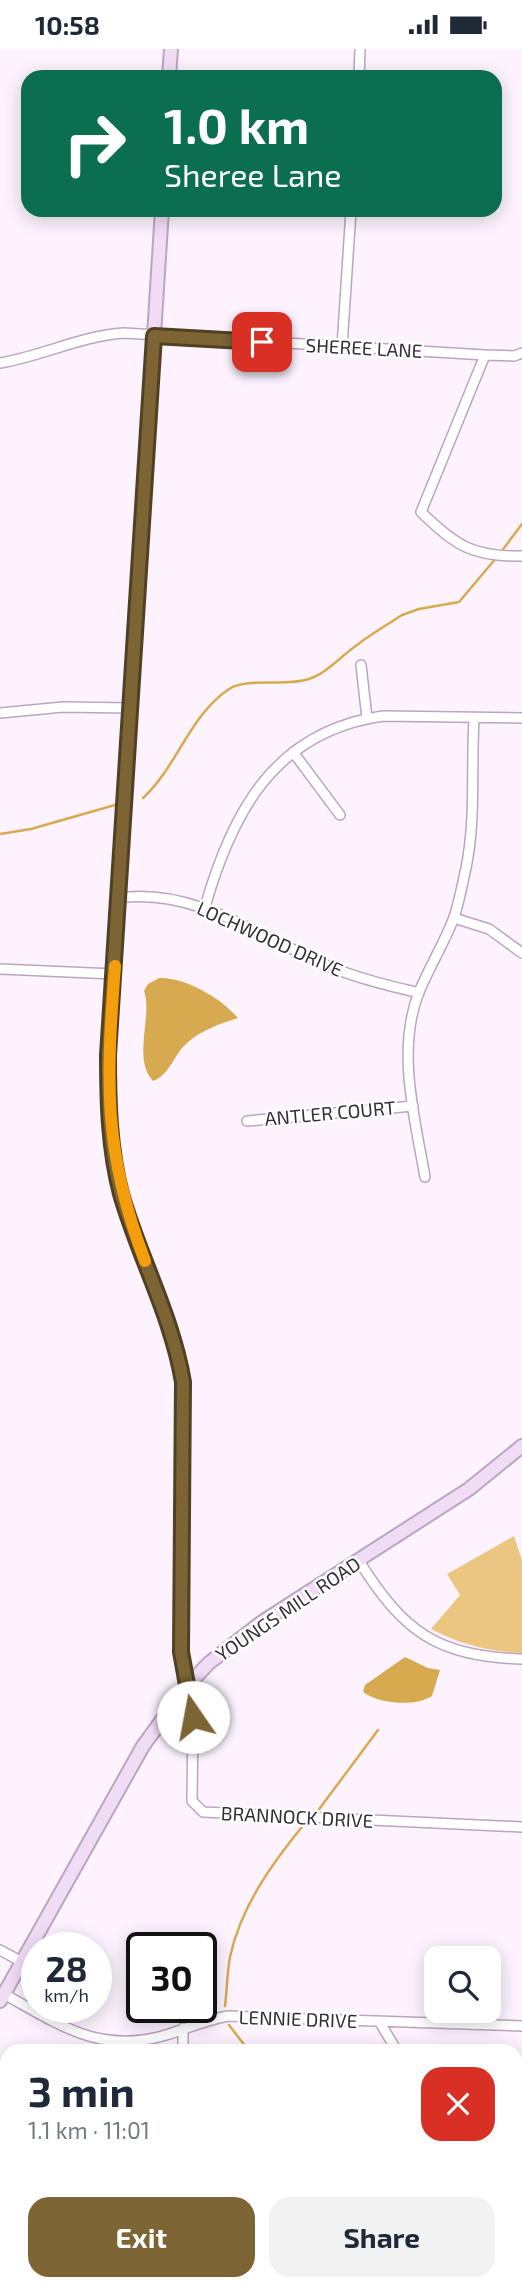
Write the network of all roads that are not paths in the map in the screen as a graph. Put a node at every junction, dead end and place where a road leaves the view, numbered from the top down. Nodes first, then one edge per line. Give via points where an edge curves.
1 (171, 49) edge
2 (360, 49) edge
3 (170, 70) edge
4 (359, 70) edge
5 (162, 217) edge
6 (351, 217) edge
7 (154, 336) junction
8 (342, 347) junction
9 (522, 353) edge
10 (485, 355) junction
11 (0, 363) edge
12 (522, 556) edge
13 (361, 665) dead end
14 (132, 708) junction
15 (0, 712) edge
16 (368, 718) junction
17 (522, 718) edge
18 (474, 719) junction
19 (293, 752) junction
20 (340, 815) dead end
21 (120, 898) junction
22 (205, 907) junction
23 (454, 918) junction
24 (522, 954) edge
25 (0, 969) edge
26 (114, 974) junction
27 (419, 993) junction
28 (413, 1105) junction
29 (247, 1121) dead end
30 (425, 1177) dead end
31 (522, 1446) edge
32 (359, 1561) junction
33 (522, 1660) edge
34 (187, 1687) junction
35 (522, 1827) edge
36 (39, 1932) edge
37 (0, 1950) edge
38 (21, 1961) edge
39 (21, 1964) edge
40 (2, 1998) edge
41 (379, 2021) junction
42 (522, 2026) edge
43 (183, 2028) junction
44 (183, 2044) edge
45 (393, 2044) edge

1 - 3 street
2 - 4 street
5 - 7 street
6 - 8 street
7 - 8 street, SHEREE LANE
7 - 11 street, SHEREE LANE via 102,334
7 - 14 street
8 - 10 street, SHEREE LANE
9 - 10 street, SHEREE LANE
10 - 12 street via 421,512 467,549 494,556
13 - 16 street
14 - 15 street
14 - 21 street
16 - 18 street
16 - 19 street via 325,733
17 - 18 street
18 - 23 street via 470,842
19 - 20 street
19 - 22 street via 274,767 243,806
21 - 22 street, LOCHWOOD DRIVE via 161,897
21 - 26 street
22 - 27 street, LOCHWOOD DRIVE via 342,972
23 - 24 street via 489,929
23 - 27 street
25 - 26 street
26 - 34 street via 108,1066 115,1163 130,1219 174,1339 183,1382 181,1652
27 - 28 street via 408,1059
28 - 29 street, ANTLER COURT
28 - 30 street
31 - 32 street, YOUNGS MILL ROAD via 469,1489
32 - 33 street via 394,1612 413,1629 462,1653
32 - 34 street, YOUNGS MILL ROAD via 262,1622 209,1663
34 - 35 street, BRANNOCK DRIVE via 193,1717 192,1801 203,1812
34 - 36 street, YOUNGS MILL ROAD via 143,1746
37 - 38 street
39 - 40 street, YOUNGS MILL ROAD
40 - 43 street, LENNIE DRIVE via 93,2038 150,2038
41 - 42 street, LENNIE DRIVE
41 - 43 street, LENNIE DRIVE via 228,2017
41 - 45 street
43 - 44 street

